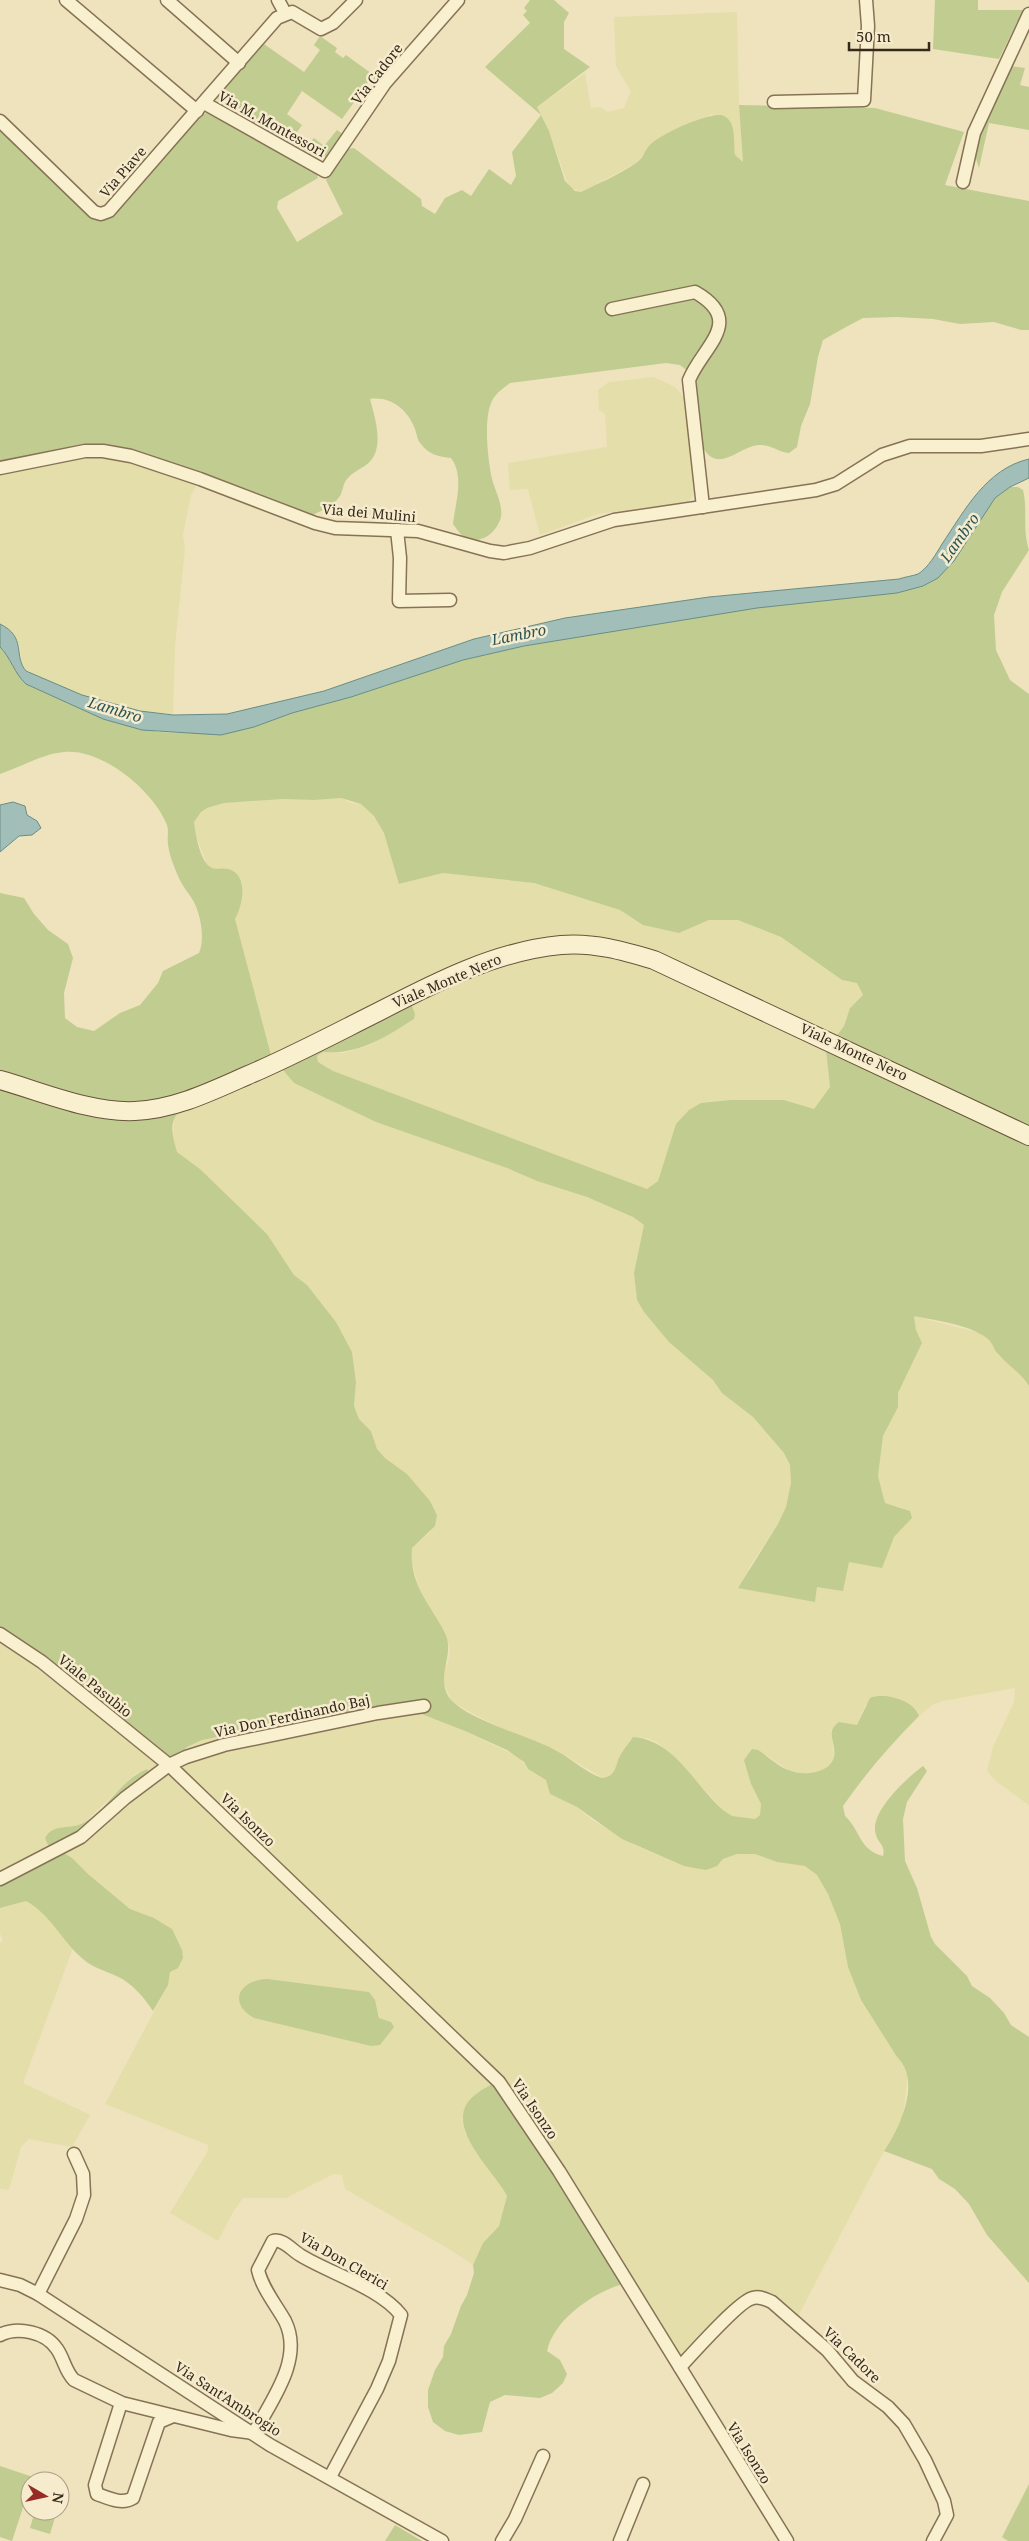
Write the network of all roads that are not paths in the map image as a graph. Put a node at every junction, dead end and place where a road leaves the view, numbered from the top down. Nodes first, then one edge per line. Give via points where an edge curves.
1 (66, 0) edge
2 (167, 0) edge
3 (278, 0) edge
4 (356, 0) edge
5 (458, 0) edge
6 (866, 0) edge
7 (285, 13) junction
8 (1029, 14) edge
9 (239, 63) junction
10 (774, 102) dead end
11 (201, 107) junction
12 (0, 121) edge
13 (324, 171) joint
14 (963, 182) dead end
15 (612, 309) dead end
16 (1029, 439) edge
17 (0, 468) edge
18 (703, 507) junction
19 (397, 530) junction
20 (450, 600) dead end
21 (0, 1080) edge
22 (1029, 1136) edge
23 (0, 1634) edge
24 (424, 1706) dead end
25 (169, 1765) junction
26 (0, 1879) edge
27 (74, 2154) dead end
28 (0, 2280) edge
29 (38, 2294) junction
30 (0, 2335) edge
31 (680, 2367) junction
32 (121, 2402) junction
33 (172, 2416) junction
34 (254, 2433) junction
35 (543, 2456) dead end
36 (330, 2476) junction
37 (643, 2484) dead end
38 (442, 2541) edge
39 (502, 2541) edge
40 (620, 2541) edge
41 (787, 2541) edge
42 (933, 2541) edge

1 - 11 street
2 - 9 street
3 - 7 street
4 - 7 street via 328,27 321,29 301,16
5 - 13 street, Via Cadore via 385,83
6 - 10 street via 868,26 864,100
7 - 9 street, Via Piave via 277,18
8 - 14 street via 974,133
9 - 11 street, Via Piave
11 - 12 street, Via Piave via 109,212 101,214 94,212
11 - 13 street, Via M. Montessori
15 - 18 street via 695,292 710,300 718,314 720,327 715,341 695,365 689,380
16 - 18 street, Via dei Mulini via 981,446 910,446 882,455 836,484
17 - 19 street, Via dei Mulini via 85,451 103,451 131,456 200,479 315,523 335,528
18 - 19 street, Via dei Mulini via 614,520 530,548 504,553 418,531
19 - 20 street via 399,601
21 - 22 street, Viale Monte Nero via 102,1109 136,1111 159,1108 192,1100 277,1063 406,998 498,958 563,945 596,946 654,960
23 - 25 street, Viale Pasubio via 42,1662
24 - 25 street, Via Don Ferdinando Baj via 224,1745
25 - 26 street, Via Don Ferdinando Baj via 81,1837
25 - 31 street, Via Isonzo via 499,2082
27 - 29 street via 83,2174 84,2195 76,2219
28 - 29 street, Via Sant'Ambrogio
29 - 34 street, Via Sant'Ambrogio
30 - 32 street via 20,2330 42,2336 57,2348 74,2380
31 - 41 street, Via Isonzo
31 - 42 street, Via Cadore via 751,2298 772,2302 827,2350 853,2381 888,2406 904,2424 944,2501 947,2515
32 - 33 street
32 - 33 street via 95,2485 97,2494 120,2502 133,2498 159,2422
33 - 34 street
34 - 36 street, Via Sant'Ambrogio via 270,2445
34 - 36 street, Via Don Clerici via 282,2380 292,2346 290,2333 258,2270 273,2241 277,2240 372,2292 401,2315 389,2361 377,2389
35 - 39 street
36 - 38 street, Via Sant'Ambrogio
37 - 40 street

